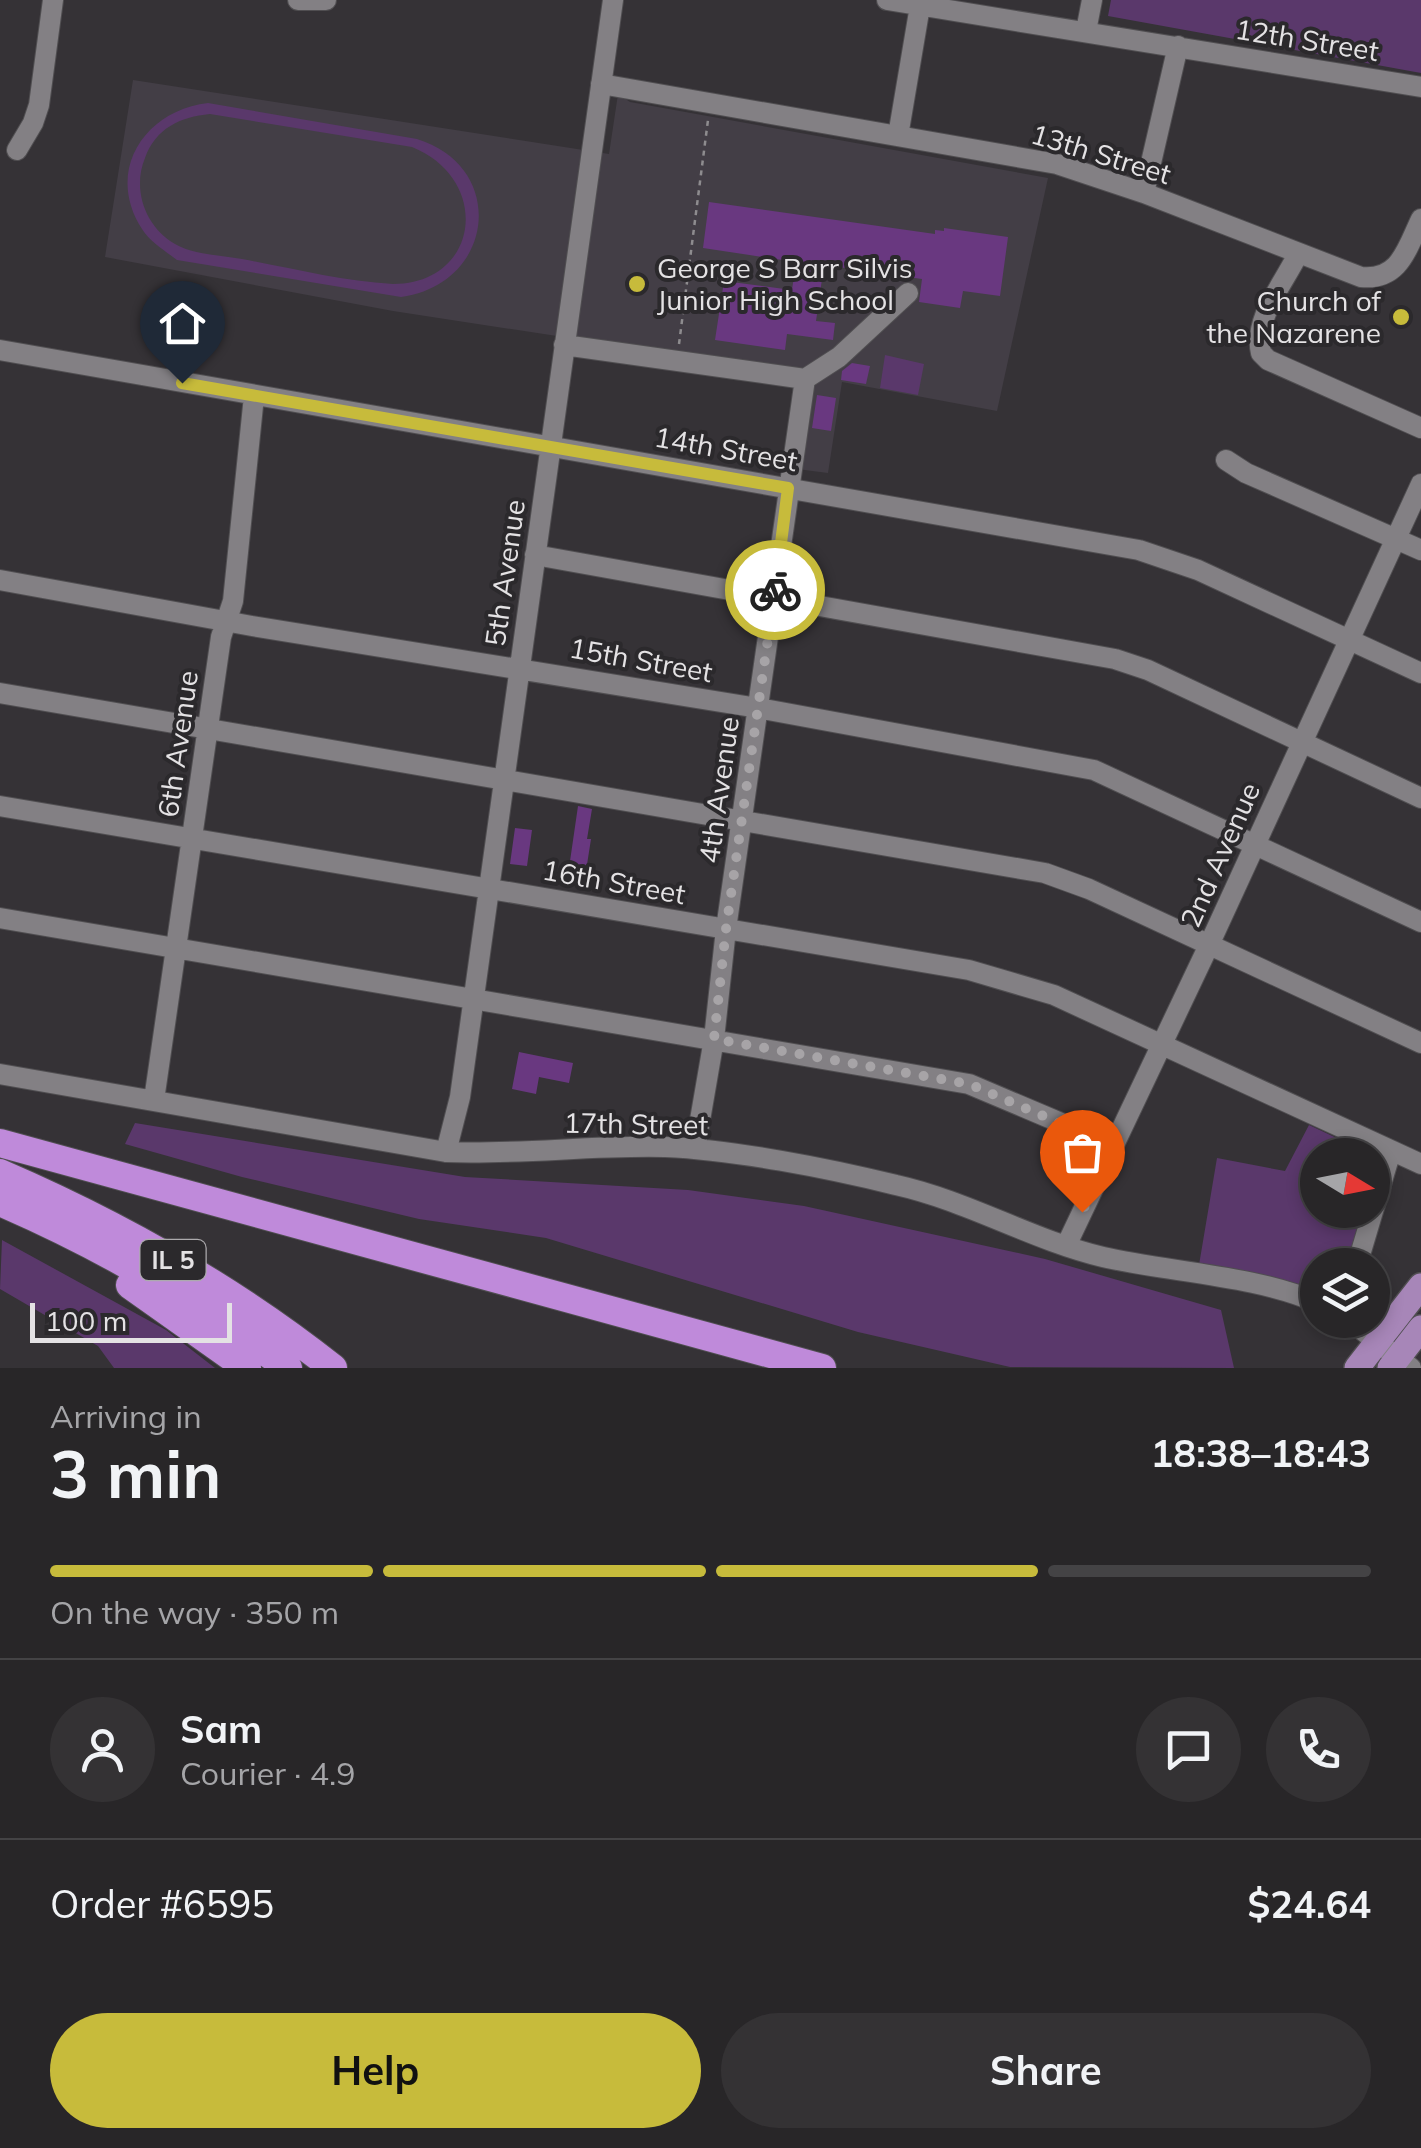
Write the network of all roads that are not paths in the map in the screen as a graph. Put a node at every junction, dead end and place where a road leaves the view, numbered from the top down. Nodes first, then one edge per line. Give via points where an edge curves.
1 (53, 0) edge
2 (298, 0) edge
3 (326, 0) edge
4 (613, 0) edge
5 (887, 0) edge
6 (1092, 0) edge
7 (920, 6) junction
8 (1086, 30) junction
9 (1178, 46) junction
10 (601, 84) junction
11 (1421, 87) edge
12 (898, 136) junction
13 (17, 150) dead end
14 (1144, 193) junction
15 (1421, 219) edge
16 (1298, 254) junction
17 (908, 293) dead end
18 (564, 345) junction
19 (0, 350) edge
20 (805, 379) junction
21 (254, 396) junction
22 (1421, 428) edge
23 (550, 446) junction
24 (1226, 460) dead end
25 (1421, 484) edge
26 (788, 488) junction
27 (1396, 539) junction
28 (1421, 550) edge
29 (534, 556) junction
30 (0, 580) edge
31 (774, 598) junction
32 (226, 620) junction
33 (1349, 640) junction
34 (520, 668) junction
35 (1421, 673) edge
36 (0, 693) edge
37 (758, 708) junction
38 (208, 727) junction
39 (1301, 742) junction
40 (504, 777) junction
41 (1421, 798) edge
42 (0, 806) edge
43 (743, 819) junction
44 (193, 838) junction
45 (1254, 844) junction
46 (487, 888) junction
47 (0, 918) edge
48 (1421, 922) edge
49 (726, 929) junction
50 (1209, 944) junction
51 (176, 949) junction
52 (473, 998) junction
53 (714, 1039) junction
54 (1421, 1043) edge
55 (1161, 1046) junction
56 (0, 1074) edge
57 (154, 1100) junction
58 (1362, 1138) edge
59 (0, 1143) edge
60 (1113, 1146) junction
61 (695, 1149) junction
62 (1390, 1151) edge
63 (446, 1152) junction
64 (1421, 1164) edge
65 (0, 1173) edge
66 (0, 1204) edge
67 (1066, 1246) junction
68 (1421, 1286) edge
69 (1300, 1297) edge
70 (1421, 1328) edge
71 (1372, 1338) edge
72 (1377, 1342) junction
73 (1400, 1365) edge
74 (247, 1368) edge
75 (288, 1368) edge
76 (333, 1368) edge
77 (822, 1368) edge
78 (1357, 1368) edge

1 - 13 street via 39,105
2 - 3 street
4 - 10 street, 5th Avenue
5 - 7 street, 12th Street
6 - 8 street
7 - 8 street, 12th Street
7 - 12 street
8 - 9 street, 12th Street
9 - 11 street, 12th Street
9 - 14 street
10 - 12 street, 13th Street
10 - 18 street, 5th Avenue
12 - 14 street, 13th Street via 1057,164
14 - 16 street, 13th Street
15 - 16 street, 13th Street via 1400,264 1383,276 1362,278
16 - 22 street via 1268,310 1262,353
17 - 20 street
18 - 20 street
18 - 23 street, 5th Avenue
19 - 21 street, 14th Street
20 - 26 street, 4th Avenue
21 - 23 street, 14th Street
21 - 32 street, 6th Avenue
23 - 26 street, 14th Street
23 - 29 street, 5th Avenue
24 - 27 street
25 - 27 street, 2nd Avenue
26 - 31 street, 4th Avenue
26 - 33 street, 14th Street via 1140,550
27 - 28 street
27 - 33 street, 2nd Avenue
29 - 31 street
29 - 34 street, 5th Avenue
30 - 32 street, 15th Street
31 - 37 street, 4th Avenue
31 - 39 street via 1132,664
32 - 34 street, 15th Street
32 - 38 street, 6th Avenue
33 - 35 street, 14th Street
33 - 39 street, 2nd Avenue
34 - 37 street, 15th Street
34 - 40 street, 5th Avenue
36 - 38 street
37 - 43 street, 4th Avenue
37 - 45 street, 15th Street via 1094,770
38 - 40 street
38 - 44 street, 6th Avenue
39 - 41 street
39 - 45 street, 2nd Avenue
40 - 43 street
40 - 46 street, 5th Avenue
42 - 44 street, 16th Street
43 - 49 street, 4th Avenue
43 - 50 street via 1046,873
44 - 46 street, 16th Street
44 - 51 street, 6th Avenue
45 - 48 street, 15th Street
45 - 50 street, 2nd Avenue
46 - 49 street, 16th Street
46 - 52 street, 5th Avenue
47 - 51 street
49 - 53 street, 4th Avenue
49 - 55 street, 16th Street via 969,970 1054,996
50 - 54 street
50 - 55 street, 2nd Avenue
51 - 52 street
51 - 57 street, 6th Avenue
52 - 53 street
52 - 63 street, 5th Avenue
53 - 60 street via 969,1084
53 - 61 street, 4th Avenue
55 - 58 street, 16th Street
55 - 60 street, 2nd Avenue
56 - 57 street, 17th Street
57 - 63 street, 17th Street
59 - 77 highway
60 - 67 street, 2nd Avenue
61 - 63 street, 17th Street
61 - 67 street, 17th Street via 910,1188
62 - 64 street, 16th Street
65 - 76 highway, IL 5 via 184,1266
66 - 74 highway
66 - 75 highway, IL 5 via 141,1272
67 - 69 street, 17th Street
68 - 72 main road
70 - 73 main road
71 - 72 street
72 - 73 street
72 - 78 main road

